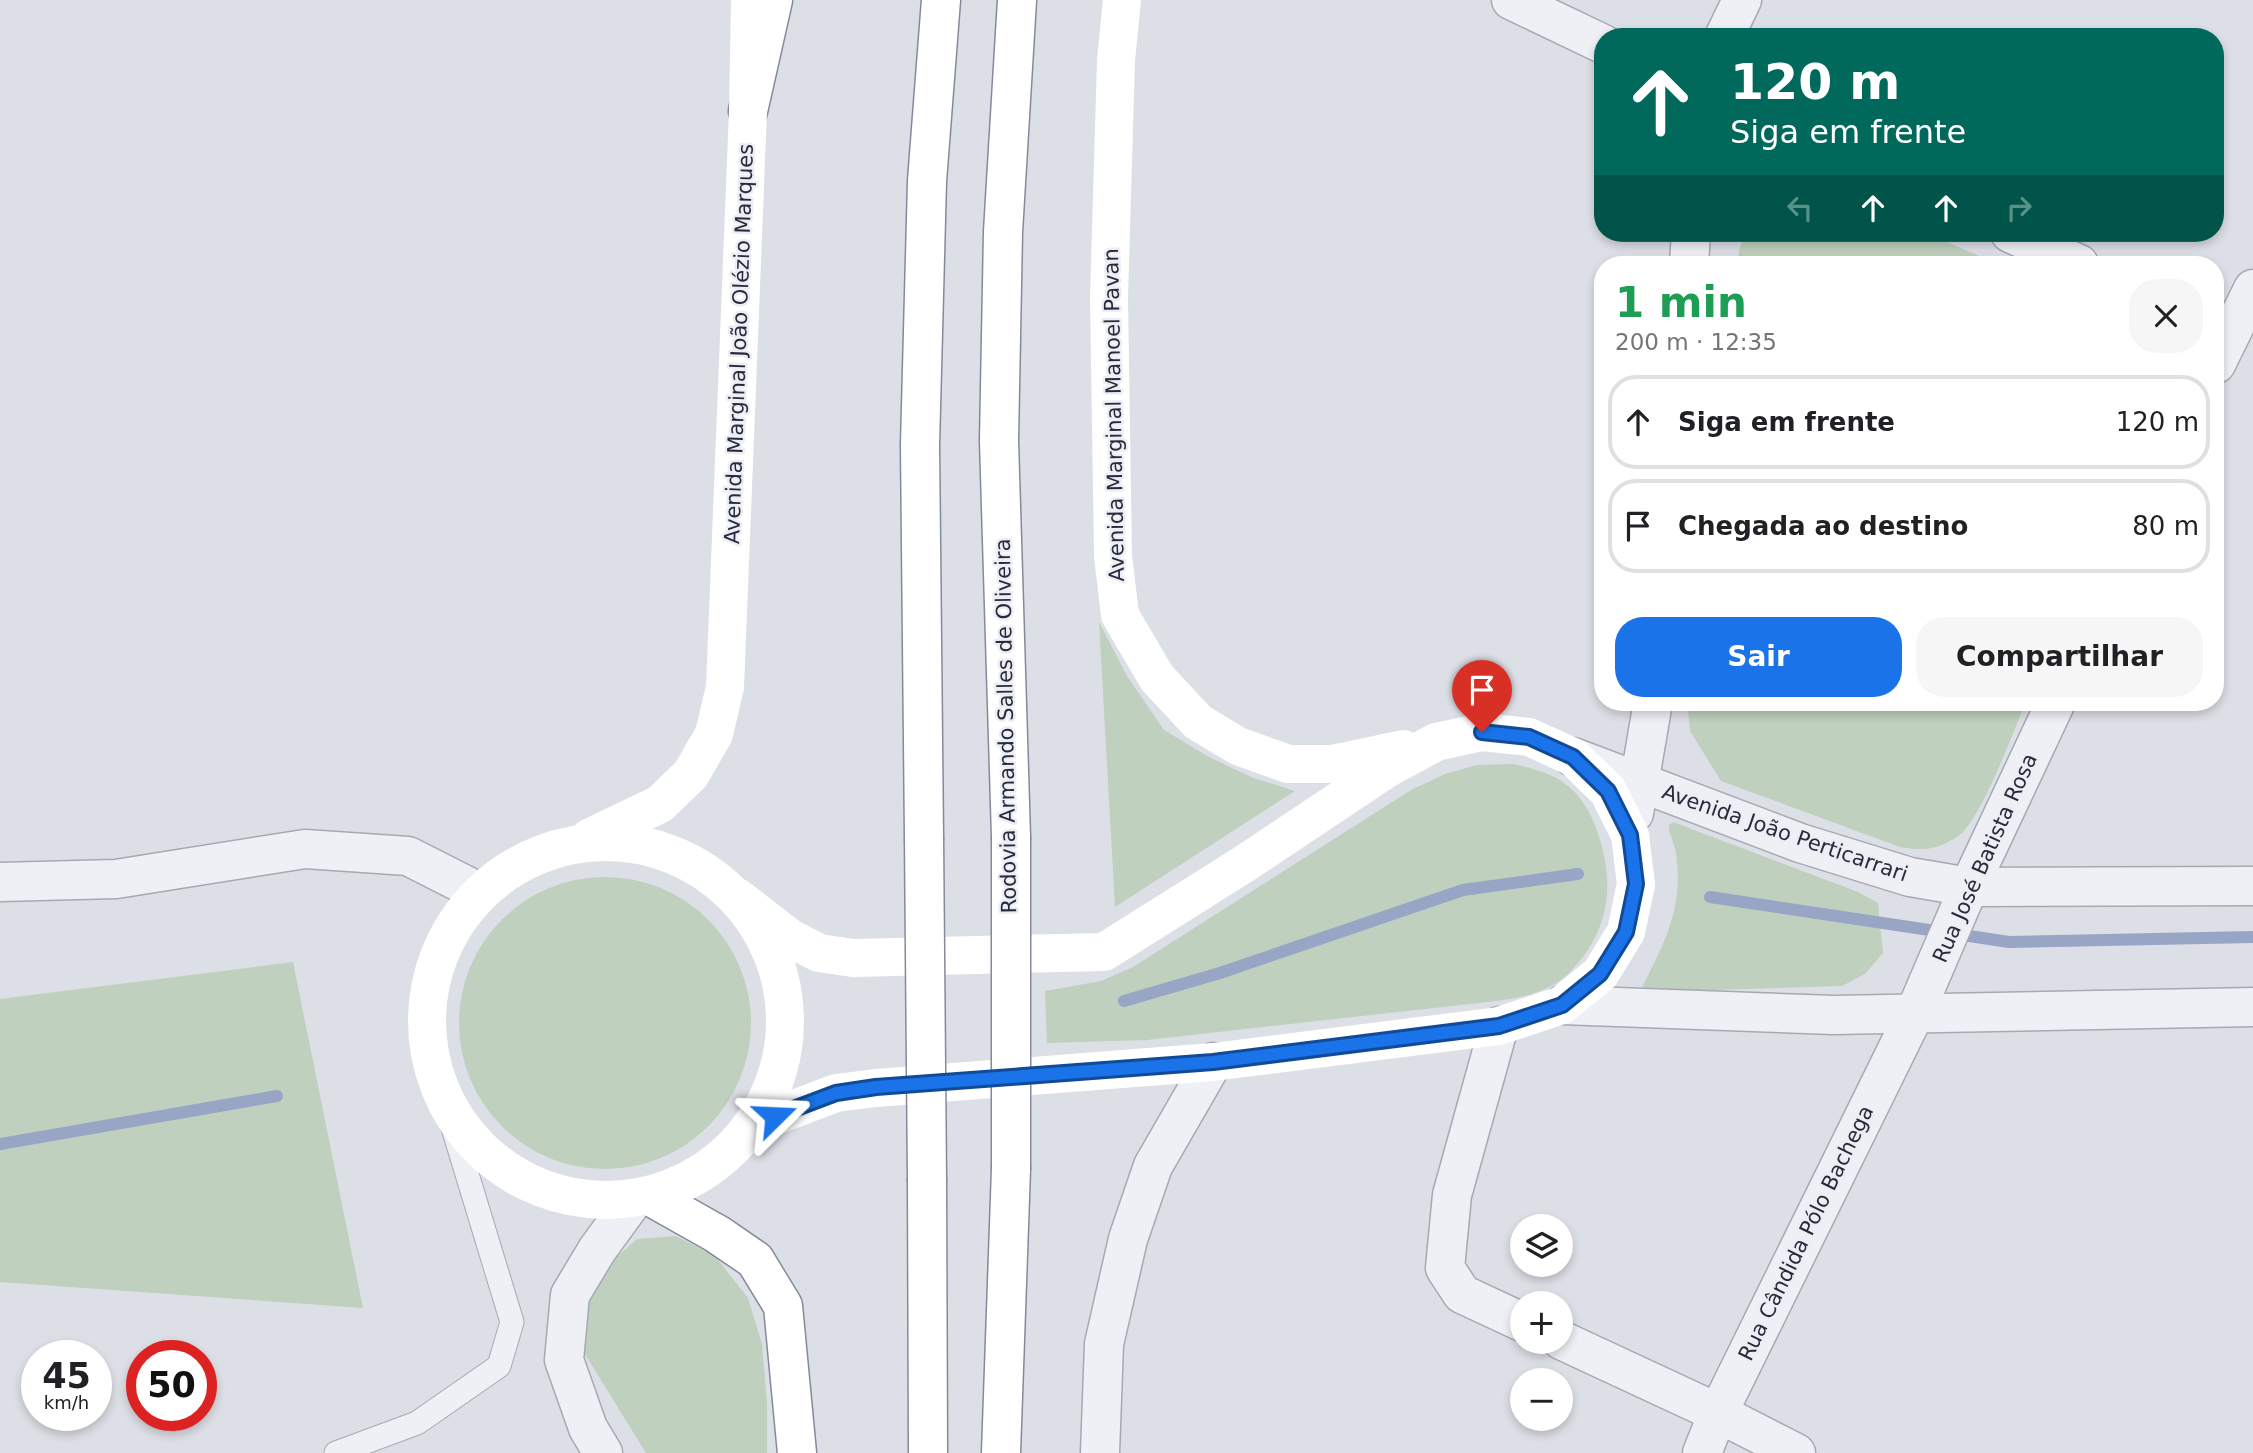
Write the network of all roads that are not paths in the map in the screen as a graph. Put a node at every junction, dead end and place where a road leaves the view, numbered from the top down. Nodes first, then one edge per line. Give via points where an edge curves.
1 (750, 0) edge
2 (773, 0) edge
3 (941, 0) edge
4 (1017, 0) edge
5 (1122, 0) edge
6 (1511, 0) edge
7 (1741, 0) edge
8 (1728, 28) edge
9 (1594, 40) edge
10 (748, 111) junction
11 (2030, 242) edge
12 (2061, 256) edge
13 (2253, 289) edge
14 (2228, 342) edge
15 (1652, 711) edge
16 (2052, 711) edge
17 (1436, 742) junction
18 (1573, 757) junction
19 (1640, 782) junction
20 (1630, 835) junction
21 (581, 842) junction
22 (0, 882) edge
23 (2253, 886) edge
24 (479, 892) junction
25 (737, 897) junction
26 (1963, 902) junction
27 (1918, 1004) junction
28 (1562, 1005) junction
29 (2253, 1007) edge
30 (1499, 1026) junction
31 (1213, 1062) junction
32 (446, 1105) junction
33 (754, 1124) junction
34 (643, 1200) junction
35 (1510, 1316) edge
36 (1573, 1346) edge
37 (1718, 1413) junction
38 (336, 1453) edge
39 (603, 1453) edge
40 (797, 1453) edge
41 (928, 1453) edge
42 (1001, 1453) edge
43 (1100, 1453) edge
44 (1702, 1453) edge
45 (1796, 1453) edge

1 - 10 main road, Avenida Marginal João Olézio Marques
2 - 10 main road
3 - 41 main road, bridge via 927,181 920,445
4 - 42 main road, Rodovia Armando Salles de Oliveira, bridge via 1003,232 999,441 1011,837 1011,1170
5 - 17 main road, Avenida Marginal Manoel Pavan via 1109,298 1114,556 1121,615 1157,678 1198,722 1238,747 1288,764 1332,764
6 - 9 street
7 - 8 street
10 - 21 main road, Avenida Marginal João Olézio Marques via 725,687 714,734 691,774 660,804
11 - 12 street
13 - 14 street
15 - 19 street
16 - 26 street, Rua José Batista Rosa
17 - 18 main road, Avenida Marginal Manoel Pavan via 1482,732 1529,737
17 - 25 main road via 1388,768 1104,952 853,958 819,953 790,938
18 - 19 street, Avenida João Perticarrari
18 - 20 main road, Avenida Marginal Manoel Pavan via 1608,791
19 - 20 street
19 - 26 street, Avenida João Perticarrari via 1800,843 1910,877
20 - 28 main road, Avenida Marginal Manoel Pavan via 1636,884 1626,932 1600,974
21 - 24 main road via 526,859
21 - 25 main road via 637,843 691,862
22 - 24 street via 116,879 305,849 408,856
23 - 26 street, Avenida João Perticarrari
24 - 32 main road via 446,938 428,993 429,1050
25 - 33 main road via 759,927 775,961 786,1017 779,1073
26 - 27 street, Rua José Batista Rosa
27 - 28 street via 1834,1015
27 - 29 street
27 - 37 street, Rua Cândida Pólo Bachega
28 - 30 main road
30 - 31 main road
30 - 35 street via 1452,1195 1445,1268 1462,1294
31 - 33 main road via 876,1087 836,1093
31 - 43 street via 1153,1166 1128,1239 1104,1344
32 - 34 main road via 481,1150 527,1184 582,1200
32 - 38 lane via 512,1322 499,1366 417,1423
33 - 34 main road via 723,1159 684,1184
34 - 39 street via 597,1250 570,1295 564,1360 588,1428
34 - 40 main road via 717,1234 755,1260 783,1306
36 - 37 street
37 - 44 street, Rua Cândida Pólo Bachega
37 - 45 street

